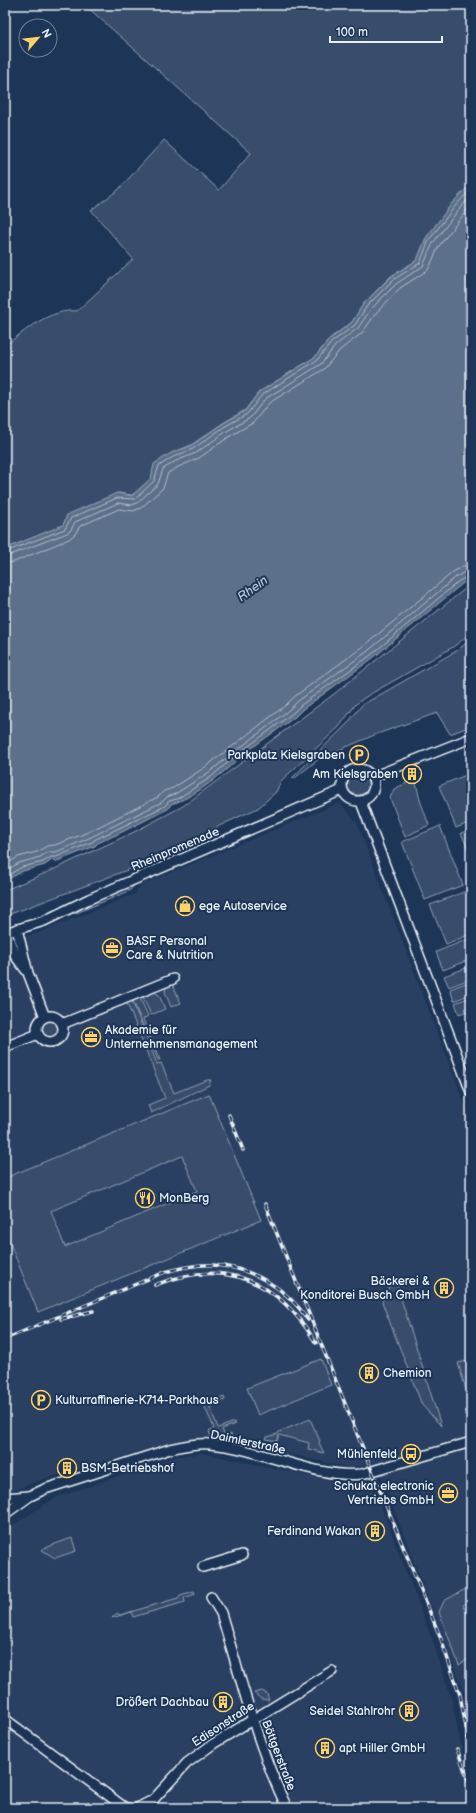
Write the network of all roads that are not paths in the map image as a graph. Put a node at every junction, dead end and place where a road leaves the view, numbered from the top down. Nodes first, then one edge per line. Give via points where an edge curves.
1 (471, 738) edge
2 (372, 777) junction
3 (342, 790) junction
4 (361, 802) junction
5 (17, 929) junction
6 (6, 933) edge
7 (28, 973) junction
8 (173, 980) dead end
9 (45, 1017) junction
10 (62, 1024) junction
11 (38, 1034) junction
12 (5, 1047) edge
13 (471, 1092) edge
14 (471, 1442) edge
15 (30, 1496) junction
16 (5, 1498) edge
17 (5, 1514) edge
18 (242, 1555) dead end
19 (203, 1567) dead end
20 (211, 1597) dead end
21 (332, 1670) dead end
22 (252, 1718) junction
23 (5, 1719) edge
24 (128, 1808) edge
25 (137, 1808) edge
26 (287, 1808) edge

1 - 2 street
2 - 3 street via 364,770 353,769 345,775
2 - 4 street via 372,795
3 - 4 street via 349,800
3 - 5 street, Rheinpromenade via 64,912
4 - 13 street
5 - 6 street, Rheinpromenade
5 - 7 street, Rheinpromenade
6 - 7 street, Rheinpromenade via 16,957
7 - 9 street, Rheinpromenade
8 - 10 street
9 - 10 street via 57,1018
9 - 11 street via 38,1026
10 - 11 street via 62,1035 52,1042 44,1040
11 - 12 street
14 - 15 street, Daimlerstraße via 351,1475 332,1473 210,1444 189,1445 67,1481
15 - 16 street, Daimlerstraße
15 - 17 street, Daimlerstraße
18 - 19 street
20 - 22 street, Böttgerstraße via 221,1613
21 - 22 street, Edisonstraße
22 - 25 street, Edisonstraße via 187,1763 153,1800
22 - 26 street, Böttgerstraße via 276,1786
23 - 24 street

